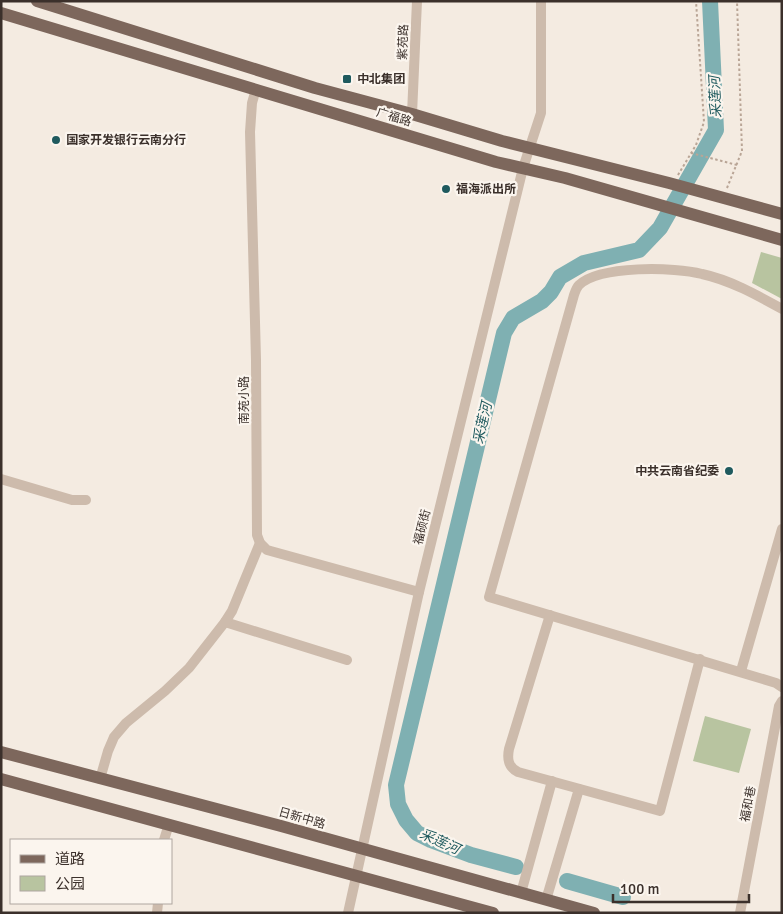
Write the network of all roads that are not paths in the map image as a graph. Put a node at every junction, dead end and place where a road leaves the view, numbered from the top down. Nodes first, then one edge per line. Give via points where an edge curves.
1 (37, 1) edge
2 (417, 1) edge
3 (541, 1) edge
4 (1, 12) edge
5 (256, 89) junction
6 (412, 114) junction
7 (529, 149) junction
8 (523, 168) junction
9 (782, 214) edge
10 (782, 240) edge
11 (782, 309) edge
12 (1, 479) edge
13 (86, 500) dead end
14 (782, 529) edge
15 (260, 543) junction
16 (419, 592) junction
17 (550, 615) junction
18 (225, 622) junction
19 (700, 659) junction
20 (347, 660) dead end
21 (741, 671) junction
22 (782, 687) edge
23 (782, 701) edge
24 (1, 752) edge
25 (1, 779) edge
26 (100, 779) junction
27 (552, 781) junction
28 (578, 789) junction
29 (168, 824) junction
30 (164, 839) edge
31 (362, 849) junction
32 (357, 876) junction
33 (521, 892) junction
34 (546, 900) junction
35 (348, 913) edge
36 (493, 913) edge
37 (594, 913) edge
38 (740, 913) edge

1 - 6 main road, 广福路 via 315,88
2 - 6 street, 紫苑路
3 - 7 street, 福硕街 via 542,113
4 - 5 main road, 广福路
5 - 8 main road, 广福路
5 - 15 street, 南苑小路 via 250,132 257,535
6 - 7 main road, 广福路
7 - 8 street, 福硕街
7 - 9 main road, 广福路
8 - 10 main road, 广福路
8 - 16 street, 福硕街
11 - 17 street via 744,289 690,272 654,269 617,271 579,285 568,314 489,597
12 - 13 street via 72,500
14 - 21 street
15 - 16 street via 275,553
15 - 18 street
16 - 31 street, 福硕街
17 - 19 street
17 - 27 street via 508,759 518,772
18 - 20 street
18 - 26 street via 189,668 114,737
19 - 21 street
19 - 28 street via 660,811
21 - 22 street
23 - 38 street, 福和巷
24 - 26 main road, 日新中路
25 - 29 main road
26 - 31 main road, 日新中路
27 - 28 street
27 - 33 street
28 - 34 street
29 - 30 street
29 - 32 main road
31 - 32 street, 福硕街
31 - 33 main road, 日新中路
32 - 35 street, 福硕街
32 - 36 main road
33 - 34 main road, 日新中路
34 - 37 main road, 日新中路

